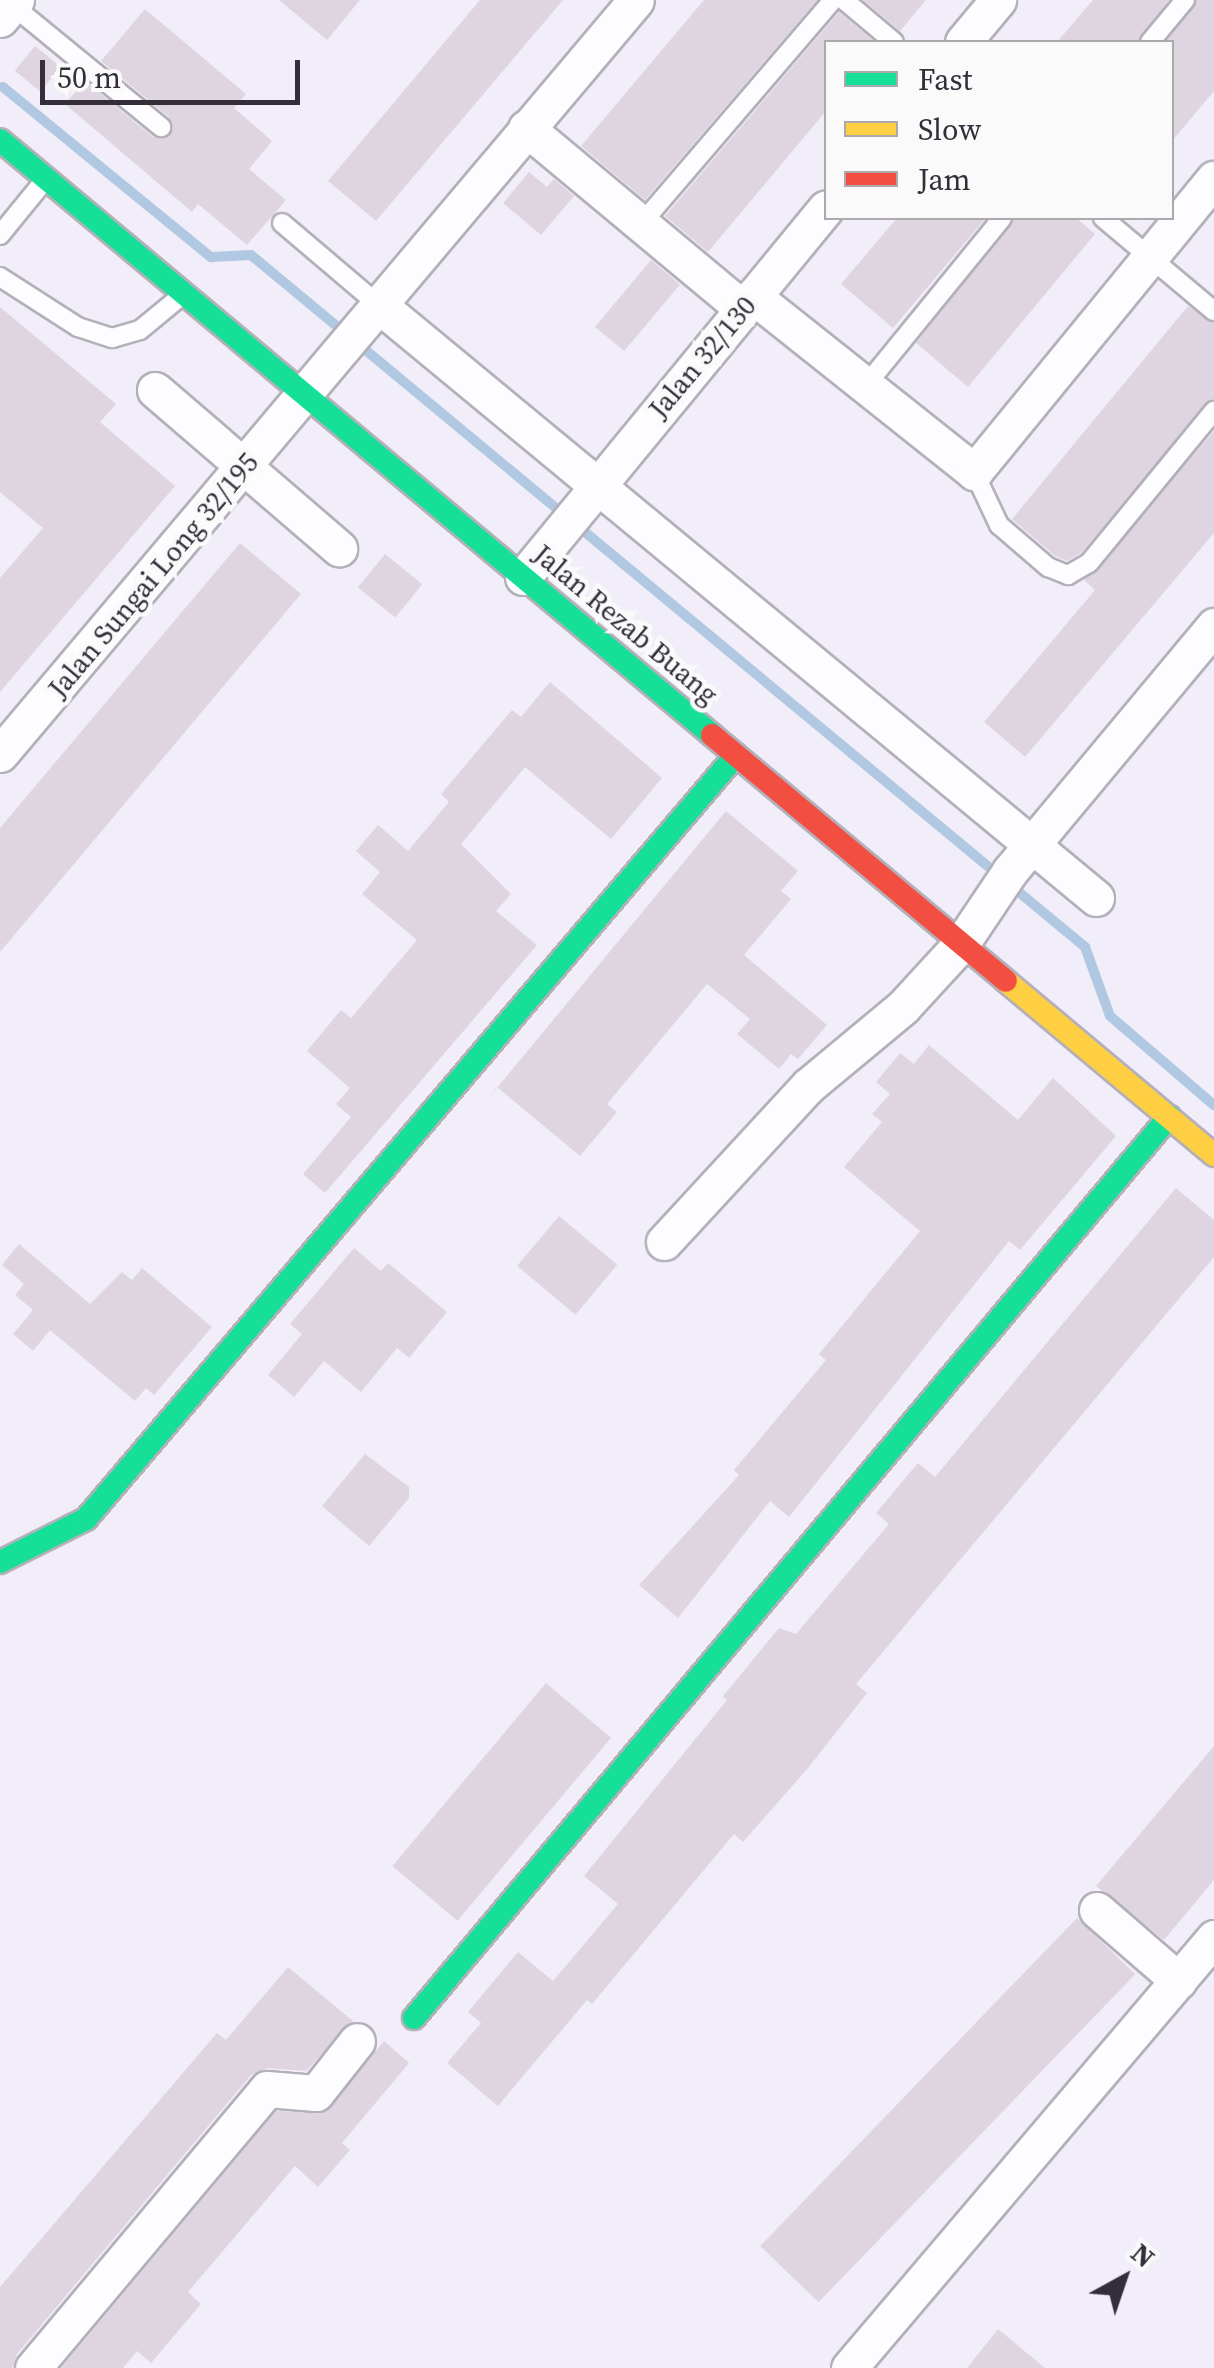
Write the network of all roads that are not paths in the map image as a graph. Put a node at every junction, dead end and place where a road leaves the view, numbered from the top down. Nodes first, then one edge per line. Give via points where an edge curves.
1 (636, 0) edge
2 (832, 0) edge
3 (844, 0) edge
4 (998, 0) edge
5 (1185, 0) edge
6 (9, 8) edge
7 (892, 40) edge
8 (965, 40) edge
9 (1152, 40) edge
10 (162, 127) dead end
11 (526, 128) junction
12 (0, 140) edge
13 (47, 178) junction
14 (1214, 179) edge
15 (824, 210) edge
16 (1000, 220) edge
17 (1105, 220) edge
18 (282, 223) dead end
19 (641, 224) junction
20 (0, 235) edge
21 (1150, 257) junction
22 (0, 277) edge
23 (184, 294) junction
24 (747, 302) junction
25 (1214, 311) edge
26 (361, 328) junction
27 (866, 385) junction
28 (155, 390) dead end
29 (306, 396) junction
30 (1214, 412) edge
31 (244, 466) junction
32 (974, 472) junction
33 (577, 506) junction
34 (339, 548) dead end
35 (523, 576) junction
36 (1214, 626) edge
37 (0, 754) edge
38 (736, 755) junction
39 (1021, 858) junction
40 (1096, 898) dead end
41 (961, 944) junction
42 (1169, 1117) junction
43 (1214, 1155) edge
44 (664, 1242) dead end
45 (0, 1562) edge
46 (1097, 1910) dead end
47 (1214, 1938) edge
48 (1179, 1980) junction
49 (414, 2018) dead end
50 (358, 2041) dead end
51 (33, 2368) edge
52 (849, 2368) edge

1 - 11 street, Jalan Sungai Long 32/195
2 - 19 lane
3 - 7 lane
4 - 8 street
5 - 9 lane
6 - 10 lane
11 - 19 street
11 - 26 street, Jalan Sungai Long 32/195
12 - 13 street, Jalan Rezab Buang
13 - 20 lane
13 - 23 street, Jalan Rezab Buang
14 - 21 street
15 - 24 street, Jalan 32/130
16 - 27 lane
17 - 21 lane
18 - 26 lane
19 - 24 street
21 - 25 lane
21 - 32 street
22 - 23 lane via 78,326 112,338 140,330
23 - 29 street, Jalan Rezab Buang
24 - 27 street
24 - 33 street, Jalan 32/130
26 - 29 street, Jalan Sungai Long 32/195
26 - 33 street
27 - 32 street
28 - 31 street
29 - 31 street, Jalan Sungai Long 32/195
29 - 35 street, Jalan Rezab Buang
30 - 32 lane via 1088,564 1068,575 1048,567 999,525
31 - 34 street
31 - 37 street, Jalan Sungai Long 32/195
33 - 35 street, Jalan 32/130
33 - 39 street
35 - 38 street, Jalan Rezab Buang
36 - 39 street
38 - 41 street, Jalan Rezab Buang
38 - 45 street via 86,1519
39 - 40 street
39 - 41 street
41 - 42 street, Jalan Rezab Buang
41 - 44 street via 904,1008 808,1086
42 - 43 street, Jalan Rezab Buang
42 - 49 street
46 - 48 street
47 - 48 street
48 - 52 street
50 - 51 street via 316,2093 268,2089

